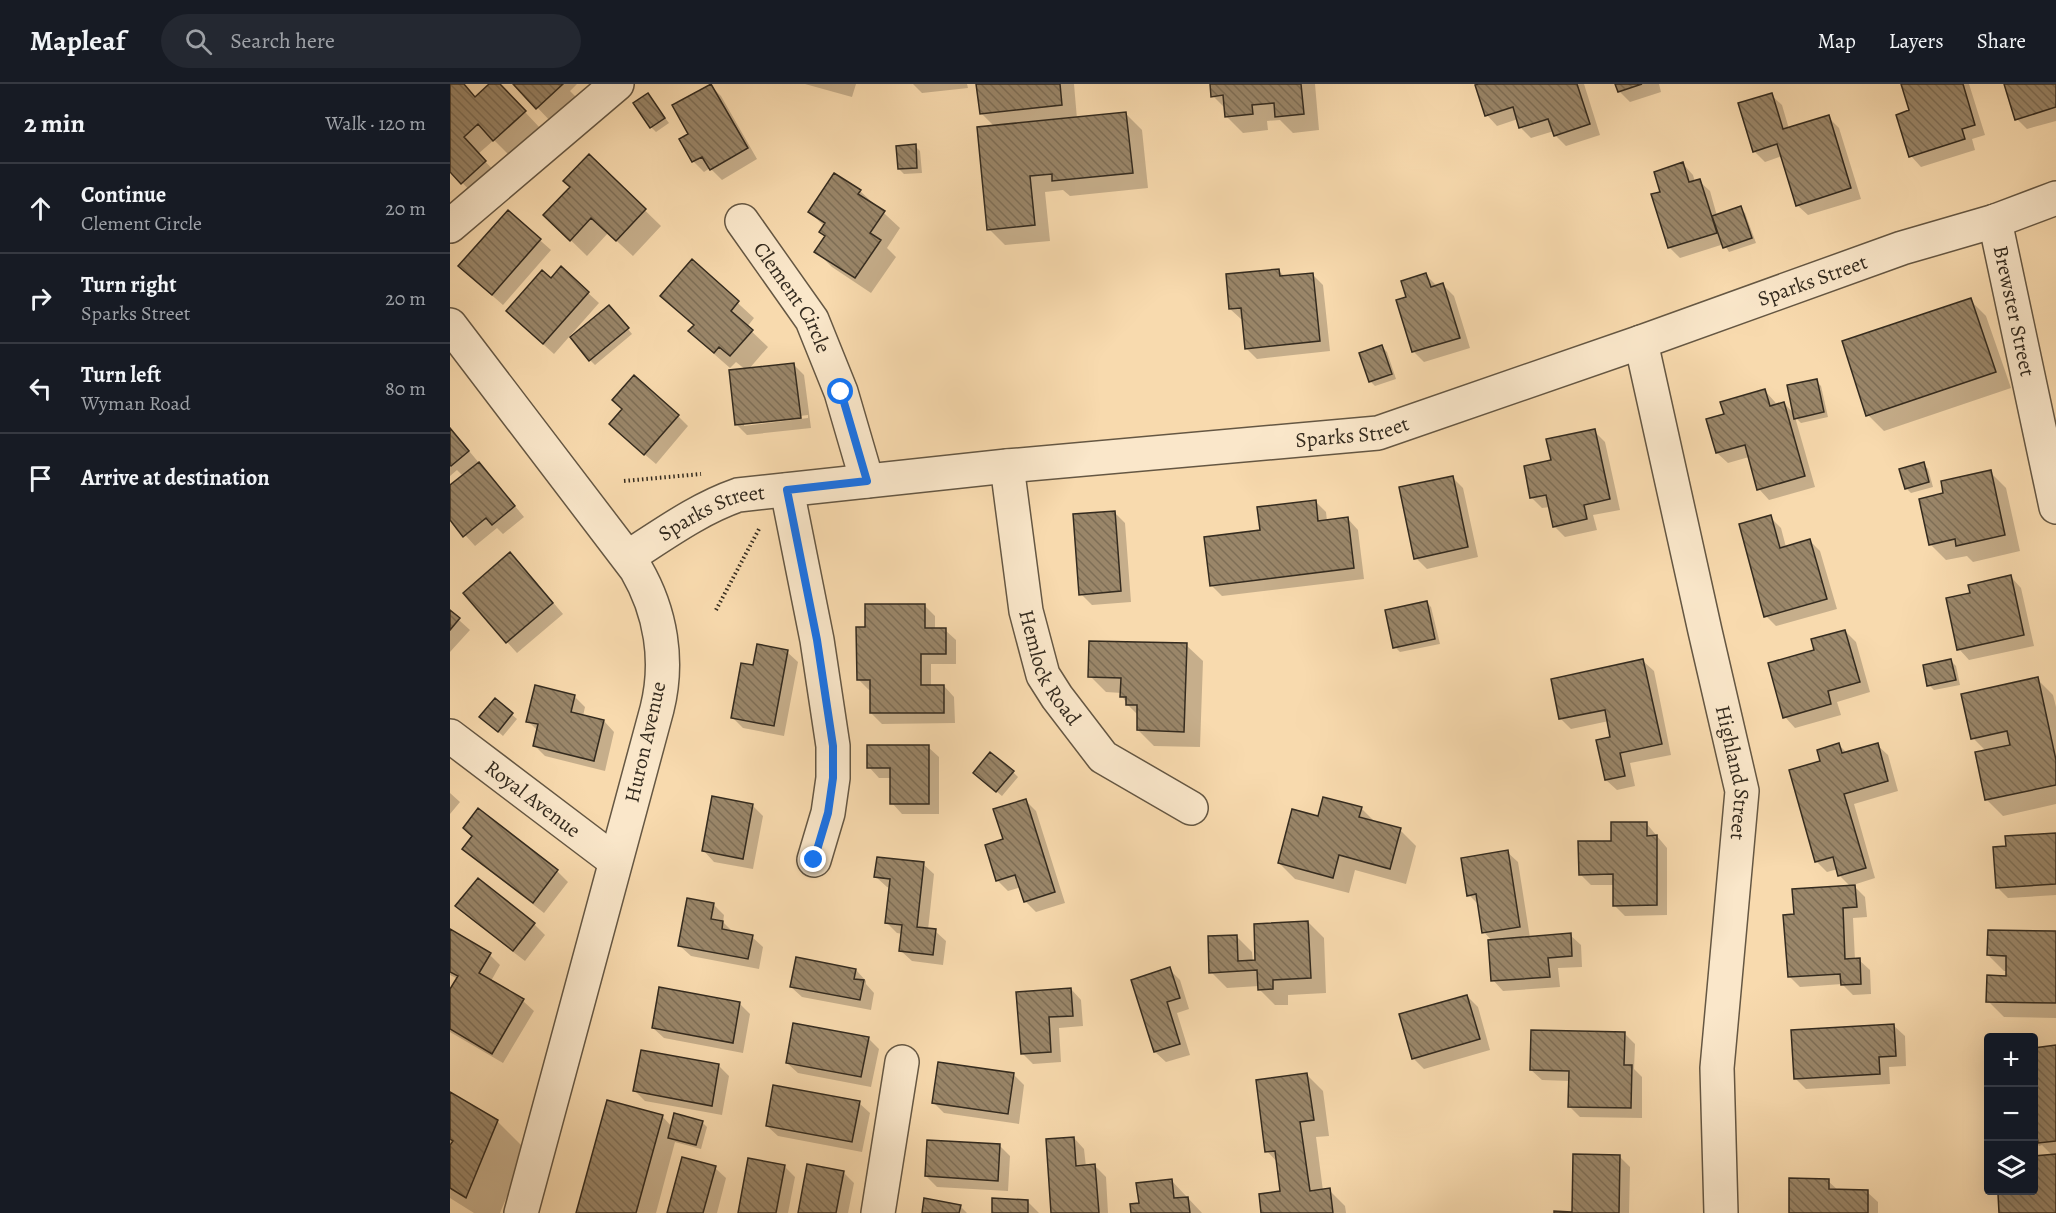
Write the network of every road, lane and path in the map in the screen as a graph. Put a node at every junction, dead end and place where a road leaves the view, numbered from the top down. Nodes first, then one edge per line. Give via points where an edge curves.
1 (617, 84) edge
2 (2056, 198) edge
3 (742, 220) dead end
4 (1995, 221) junction
5 (450, 226) edge
6 (450, 325) edge
7 (1641, 342) junction
8 (1007, 466) junction
9 (705, 474) dead end
10 (624, 481) dead end
11 (867, 481) junction
12 (787, 490) junction
13 (2056, 507) edge
14 (759, 529) dead end
15 (628, 557) junction
16 (716, 610) dead end
17 (450, 736) edge
18 (1191, 808) dead end
19 (814, 860) dead end
20 (615, 861) junction
21 (902, 1062) dead end
22 (521, 1213) edge
23 (878, 1213) edge
24 (1721, 1213) edge

1 - 5 street
2 - 4 street, Sparks Street
3 - 11 street, Clement Circle via 812,320 841,392
4 - 7 street, Sparks Street via 1902,248
4 - 13 street, Brewster Street
6 - 15 street, Huron Avenue
7 - 8 street, Sparks Street via 1378,433
7 - 24 street, Highland Street via 1742,791 1717,1068
8 - 11 street, Sparks Street
8 - 18 street, Hemlock Road via 1026,611 1043,675 1103,757
9 - 10 path
11 - 12 street, Sparks Street
12 - 15 street, Sparks Street via 738,495 716,503
12 - 19 street via 833,746 828,813
14 - 16 path
15 - 20 street, Huron Avenue via 655,610 663,652 657,709
17 - 20 street, Royal Avenue
20 - 22 street, Huron Avenue
21 - 23 street

